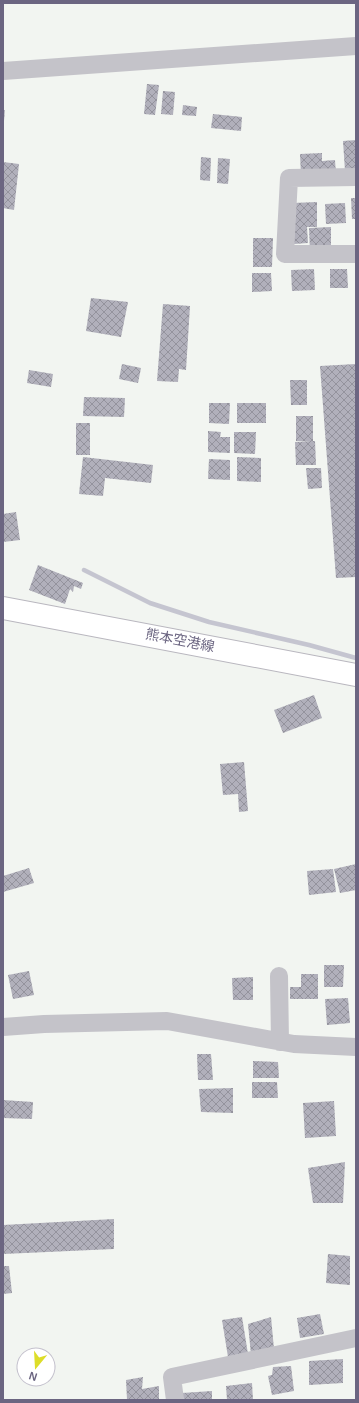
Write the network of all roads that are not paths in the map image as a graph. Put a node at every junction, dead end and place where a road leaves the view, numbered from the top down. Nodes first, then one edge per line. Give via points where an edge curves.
1 (356, 46) edge
2 (3, 71) edge
3 (356, 177) edge
4 (356, 254) edge
5 (3, 608) edge
6 (356, 675) edge
7 (279, 976) dead end
8 (3, 1026) edge
9 (280, 1042) junction
10 (356, 1046) edge
11 (356, 1338) edge
12 (175, 1400) edge

1 - 2 street
3 - 4 street via 289,178 285,254
5 - 6 main road, 熊本空港線
7 - 9 street
8 - 9 street via 167,1021
9 - 10 street
11 - 12 street via 172,1377

